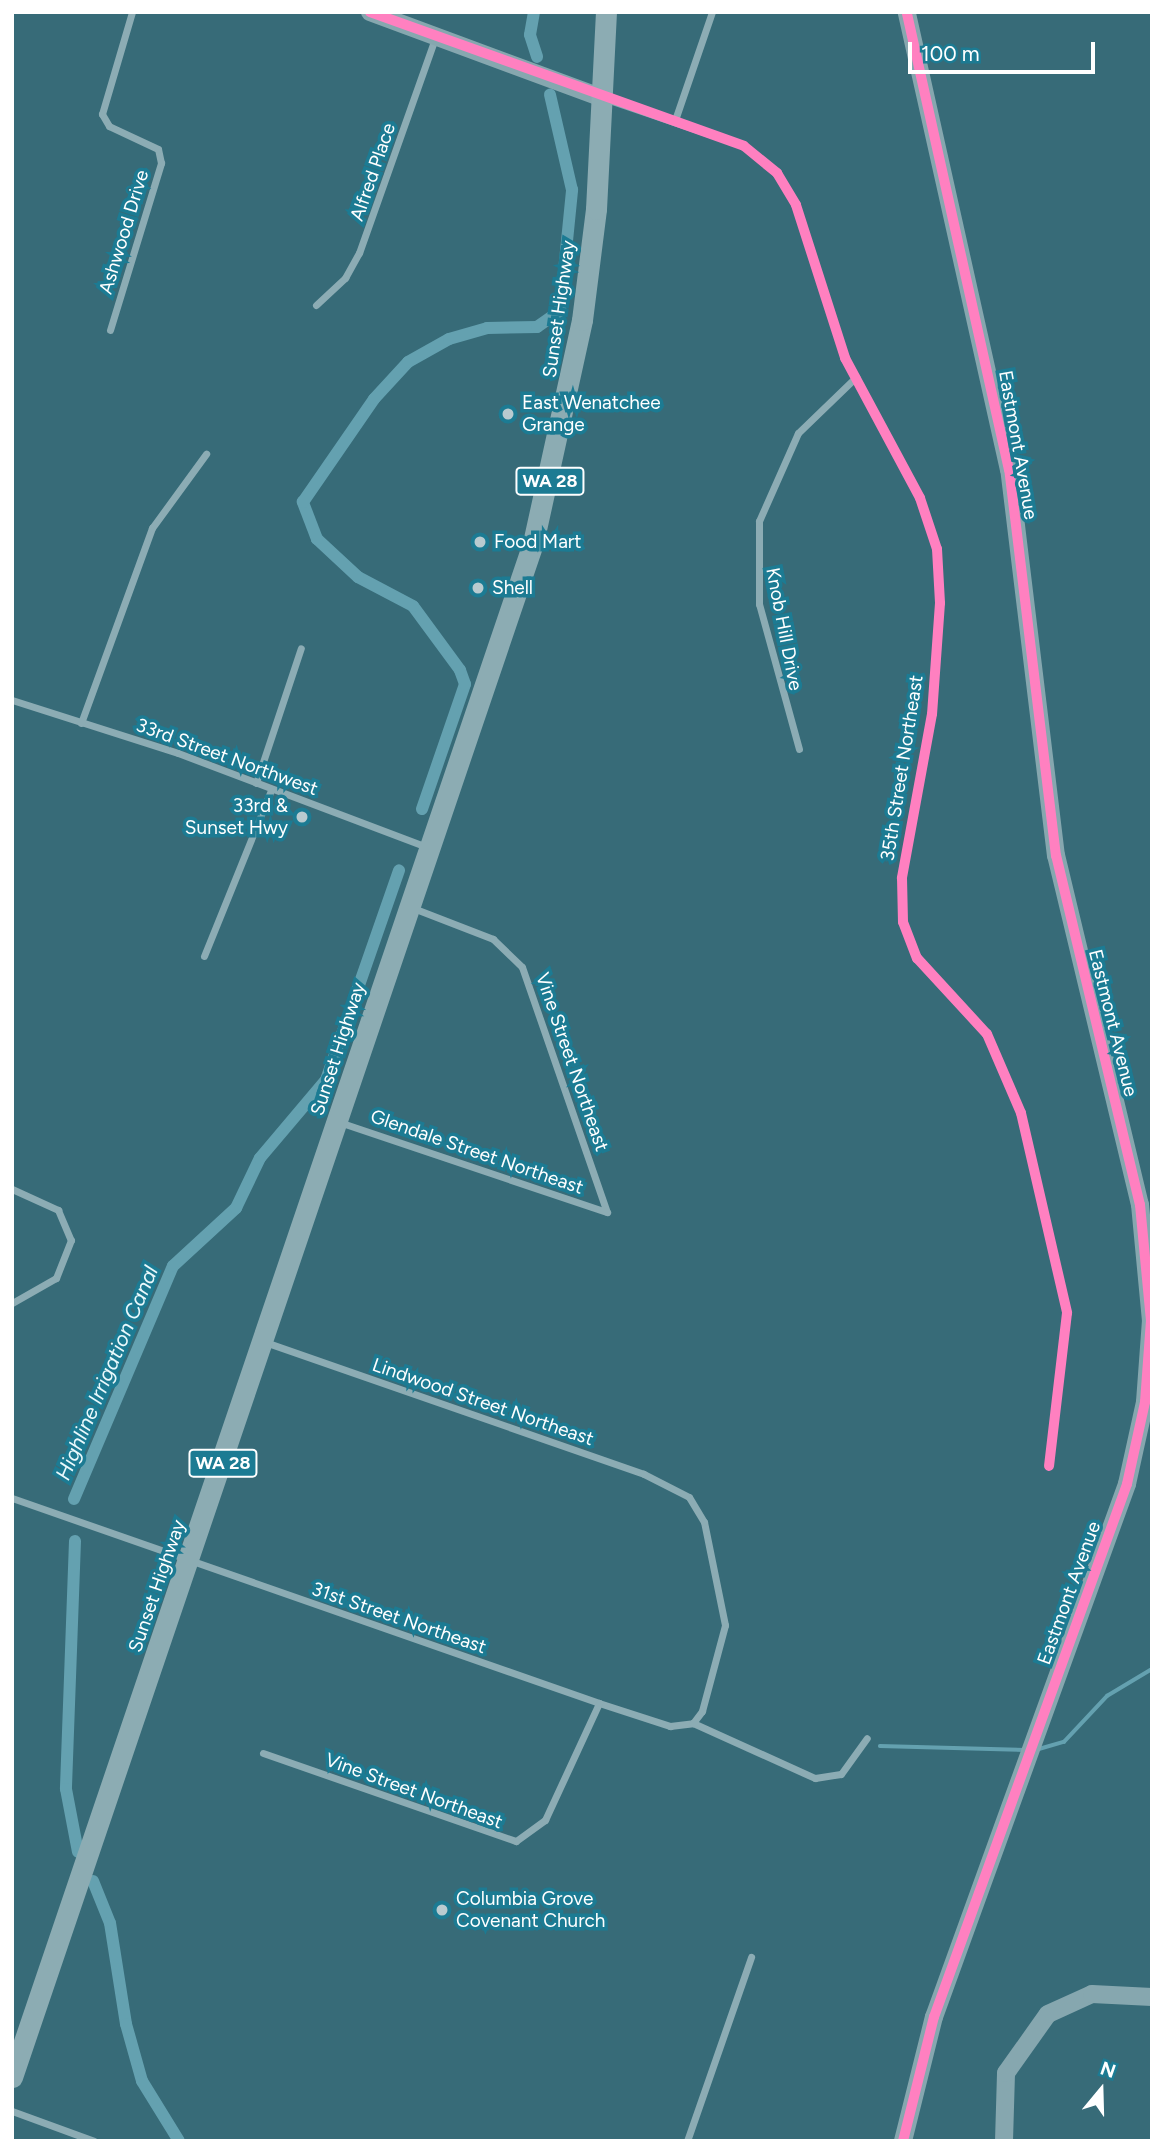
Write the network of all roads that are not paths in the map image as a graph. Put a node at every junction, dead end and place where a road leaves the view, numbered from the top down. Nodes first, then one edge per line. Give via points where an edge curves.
1 (132, 12) edge
2 (370, 12) edge
3 (606, 12) edge
4 (712, 12) edge
5 (907, 12) edge
6 (436, 35) junction
7 (603, 98) junction
8 (675, 120) junction
9 (316, 305) dead end
10 (110, 330) dead end
11 (856, 377) junction
12 (206, 454) dead end
13 (301, 648) dead end
14 (13, 701) edge
15 (81, 723) junction
16 (799, 749) dead end
17 (256, 783) junction
18 (271, 790) junction
19 (429, 848) junction
20 (409, 906) junction
21 (204, 956) dead end
22 (338, 1122) junction
23 (12, 1189) edge
24 (607, 1212) joint
25 (1151, 1300) edge
26 (12, 1303) edge
27 (265, 1342) junction
28 (1049, 1466) dead end
29 (12, 1498) edge
30 (189, 1562) junction
31 (599, 1703) junction
32 (693, 1723) junction
33 (867, 1738) dead end
34 (263, 1753) dead end
35 (751, 1957) dead end
36 (1152, 1997) edge
37 (12, 2077) edge
38 (12, 2111) edge
39 (94, 2141) edge
40 (687, 2141) edge
41 (903, 2141) edge
42 (1004, 2141) edge

1 - 10 street, Ashwood Drive via 103,114 109,125 158,149 161,163
2 - 6 main road
3 - 7 highway, Sunset Highway / WA 28
4 - 8 street
5 - 25 main road, Eastmont Avenue via 1009,470 1056,856 1140,1205
6 - 7 main road
6 - 9 street, Alfred Place via 359,253 345,278
7 - 8 street, 35th Street Northeast
7 - 19 highway, Sunset Highway / WA 28 via 596,209 568,401 533,543
8 - 11 street, 35th Street Northeast via 744,146 777,173 796,205
11 - 16 street, Knob Hill Drive via 798,433 759,521 754,566 759,604
11 - 28 street, 35th Street Northeast via 919,498 937,549 940,603 932,713 904,865 903,922 917,958 987,1034 1021,1113 1067,1313
12 - 15 street via 152,528
13 - 17 street
14 - 15 street, 33rd Street Northwest
15 - 17 street, 33rd Street Northwest
17 - 18 street, 33rd Street Northwest
18 - 19 street, 33rd Street Northwest
18 - 21 street
19 - 20 highway, Sunset Highway / WA 28
20 - 22 highway, Sunset Highway / WA 28
20 - 24 street, Vine Street Northeast via 493,939 522,967
22 - 24 street, Glendale Street Northeast
22 - 27 highway, Sunset Highway / WA 28
23 - 26 street via 50,1204 71,1240 56,1278
25 - 41 main road, Eastmont Avenue via 1149,1373 1135,1457 927,2042
27 - 30 highway, Sunset Highway / WA 28
27 - 32 street, Lindwood Street Northeast via 644,1474 689,1497 704,1522 725,1625 702,1711
29 - 30 street, 31st Street Northeast
30 - 31 street, 31st Street Northeast
30 - 37 highway, Sunset Highway / WA 28
31 - 32 street via 670,1726
31 - 34 street, Vine Street Northeast via 545,1820 516,1841
32 - 33 street via 815,1778 841,1774
35 - 40 street
36 - 42 main road via 1092,1994 1048,2014 1006,2073
38 - 39 street

